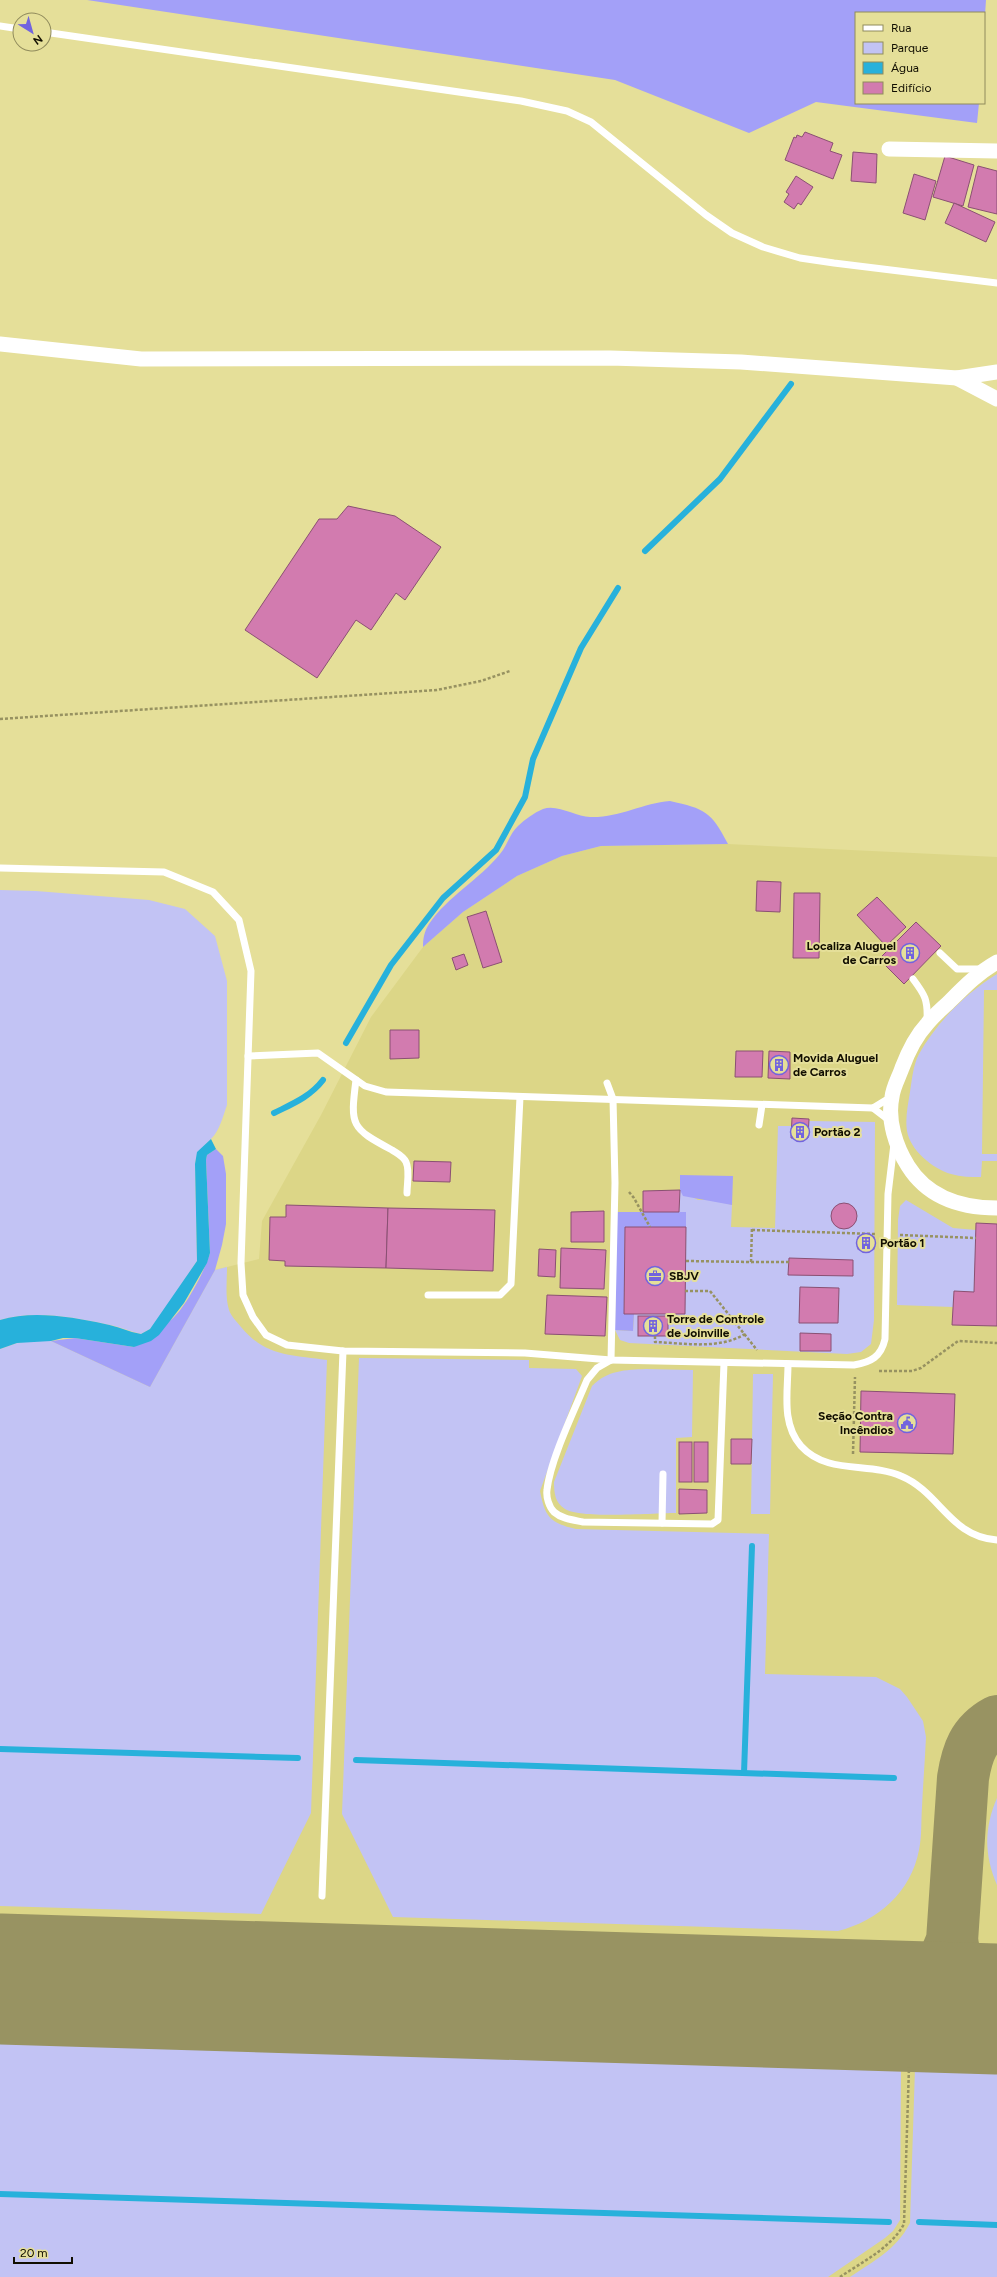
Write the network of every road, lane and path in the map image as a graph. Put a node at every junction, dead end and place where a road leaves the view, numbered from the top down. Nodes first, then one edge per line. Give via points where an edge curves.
1 (0, 26) edge
2 (12, 28) edge
3 (52, 33) edge
4 (889, 149) dead end
5 (997, 151) edge
6 (997, 283) edge
7 (0, 344) edge
8 (997, 372) edge
9 (958, 378) junction
10 (997, 399) edge
11 (510, 671) dead end
12 (0, 719) edge
13 (0, 868) edge
14 (940, 953) dead end
15 (997, 962) edge
16 (984, 969) junction
17 (913, 979) dead end
18 (926, 1024) junction
19 (248, 1056) junction
20 (356, 1080) junction
21 (607, 1083) dead end
22 (520, 1096) junction
23 (892, 1097) junction
24 (613, 1099) junction
25 (762, 1104) junction
26 (873, 1108) junction
27 (759, 1124) dead end
28 (893, 1129) junction
29 (615, 1183) junction
30 (408, 1193) dead end
31 (997, 1208) edge
32 (650, 1227) dead end
33 (886, 1234) junction
34 (976, 1238) dead end
35 (686, 1261) dead end
36 (751, 1262) junction
37 (789, 1262) dead end
38 (685, 1291) dead end
39 (428, 1295) dead end
40 (745, 1334) junction
41 (655, 1336) dead end
42 (997, 1343) edge
43 (343, 1351) junction
44 (611, 1360) junction
45 (724, 1363) junction
46 (769, 1364) junction
47 (788, 1364) junction
48 (855, 1370) dead end
49 (876, 1371) dead end
50 (853, 1467) junction
51 (663, 1474) dead end
52 (662, 1523) junction
53 (997, 1540) edge
54 (322, 1896) dead end
55 (909, 2067) dead end
56 (840, 2277) edge

1 - 2 lane
3 - 6 lane via 514,100 567,111 591,122 609,135 706,215 732,233 763,247 800,258
4 - 5 street
7 - 9 street via 141,359 668,359
8 - 9 street
9 - 10 street
11 - 12 path via 481,681 437,690
13 - 19 lane via 164,872 213,892 239,920 251,971
14 - 16 lane via 957,969
15 - 16 street
16 - 18 street
17 - 18 lane via 926,996
18 - 23 street via 910,1047
19 - 20 lane via 318,1053
19 - 43 lane via 241,1263 243,1295 253,1317 266,1335 287,1345
20 - 22 lane via 365,1086 386,1092
20 - 30 lane via 352,1112 356,1125 365,1136 402,1156 407,1163
21 - 24 lane
22 - 24 lane
22 - 39 lane via 511,1284 500,1295
23 - 26 lane
23 - 28 street
24 - 25 lane
24 - 29 lane
25 - 26 lane
25 - 27 lane
26 - 28 lane
28 - 31 street via 900,1152 914,1175 934,1192 950,1201 976,1208
28 - 33 lane
29 - 32 path via 634,1198
29 - 44 lane
33 - 34 path
33 - 36 path via 752,1229
33 - 47 lane via 883,1349 868,1363
35 - 36 path
36 - 37 path
38 - 40 path via 710,1291
40 - 41 path via 731,1341 716,1344 655,1342
40 - 46 path
42 - 49 path via 958,1341 921,1368 912,1371
43 - 44 lane via 525,1353
43 - 54 lane
44 - 45 lane
44 - 52 lane via 597,1368 587,1380 550,1473 548,1502 554,1512 571,1520
45 - 46 lane
45 - 52 lane via 719,1517 712,1524
46 - 47 lane
47 - 50 lane via 787,1417 795,1437 801,1446 816,1458 832,1464
48 - 50 path
50 - 53 lane via 901,1476 918,1486 963,1529 978,1537
51 - 52 lane
55 - 56 path via 904,2224 890,2243

